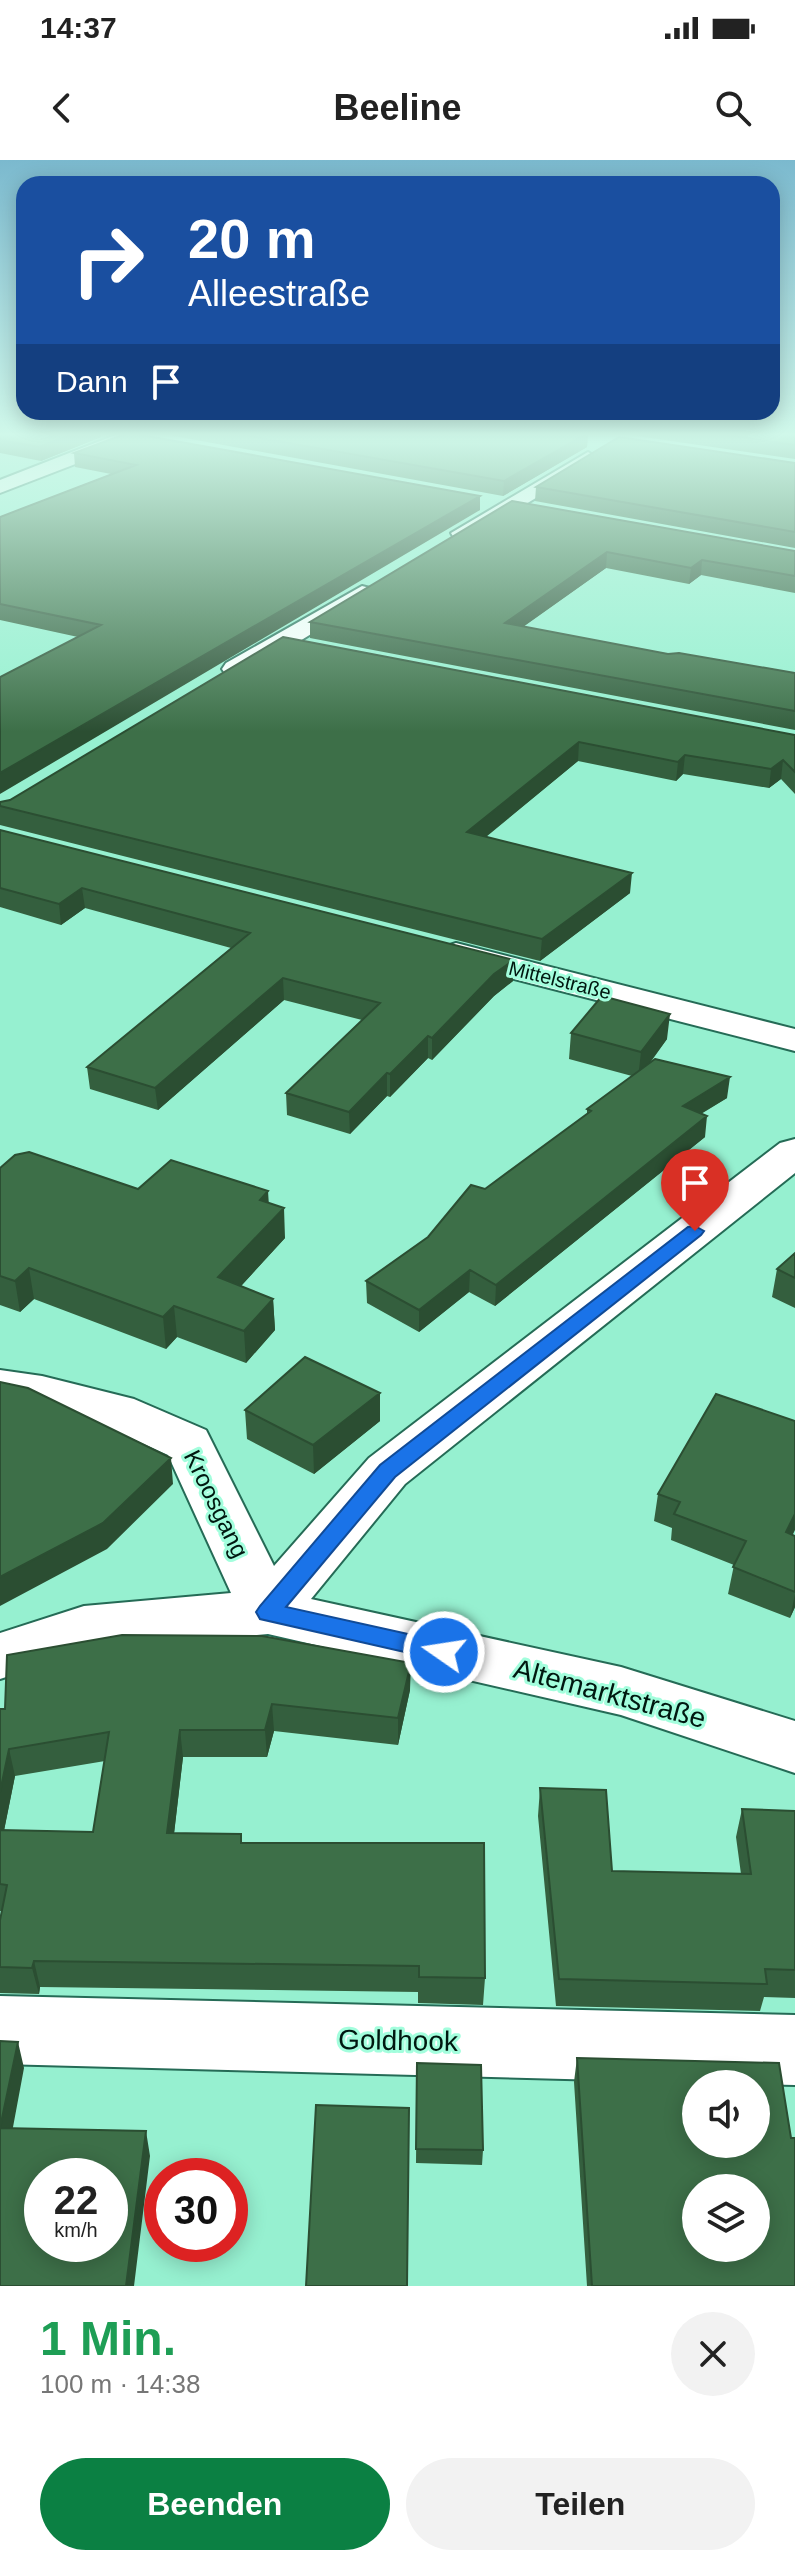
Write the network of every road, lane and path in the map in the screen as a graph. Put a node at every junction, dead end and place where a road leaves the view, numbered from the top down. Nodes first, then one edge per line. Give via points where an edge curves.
1 (461, 533) edge
2 (438, 547) edge
3 (385, 579) edge
4 (279, 643) junction
5 (311, 649) edge
6 (213, 683) edge
7 (424, 945) edge
8 (795, 1040) edge
9 (795, 1152) edge
10 (0, 1387) edge
11 (268, 1612) junction
12 (0, 1656) edge
13 (795, 1747) edge
14 (0, 2030) edge
15 (795, 2050) edge

1 - 2 street
3 - 4 street
4 - 5 street
4 - 6 street
7 - 8 street, Mittelstraße
9 - 11 street via 387,1471
10 - 11 street, Kroosgang via 116,1411 188,1443
11 - 12 street, Altemarktstraße via 84,1629
11 - 13 street, Altemarktstraße via 621,1691
14 - 15 street, Goldhook

